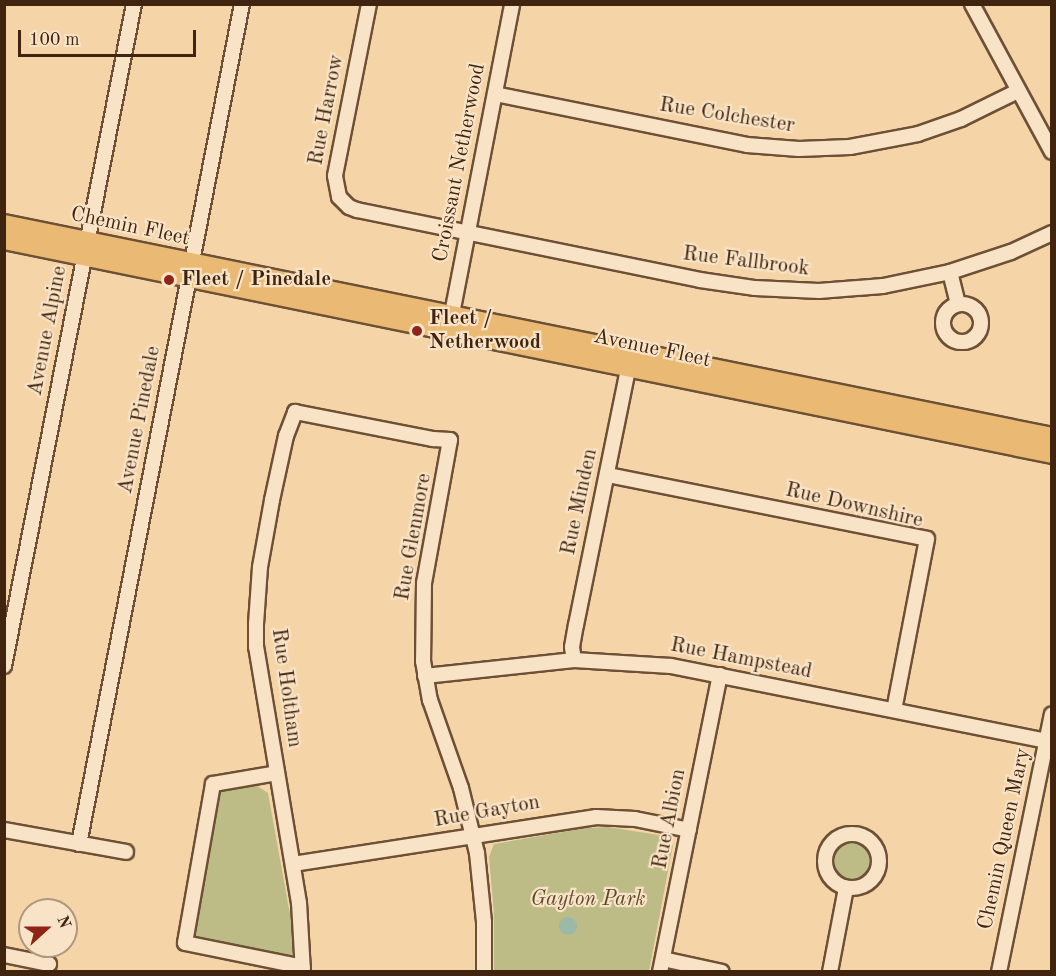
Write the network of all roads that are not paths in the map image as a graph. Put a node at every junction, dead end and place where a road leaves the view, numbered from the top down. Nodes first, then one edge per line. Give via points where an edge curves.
1 (134, 4) edge
2 (242, 4) edge
3 (369, 4) edge
4 (512, 4) edge
5 (972, 4) edge
6 (1018, 91) junction
7 (495, 94) junction
8 (1052, 152) edge
9 (4, 224) edge
10 (467, 232) junction
11 (1052, 233) edge
12 (4, 240) edge
13 (86, 248) junction
14 (190, 270) junction
15 (950, 272) junction
16 (245, 281) joint
17 (958, 304) dead end
18 (451, 322) junction
19 (630, 360) junction
20 (294, 412) joint
21 (1052, 437) edge
22 (1052, 454) edge
23 (608, 475) junction
24 (574, 660) junction
25 (4, 666) edge
26 (720, 675) junction
27 (425, 676) junction
28 (894, 710) junction
29 (1052, 714) edge
30 (1046, 741) junction
31 (277, 773) junction
32 (4, 830) edge
33 (689, 830) junction
34 (473, 836) junction
35 (79, 844) junction
36 (126, 852) dead end
37 (293, 864) junction
38 (846, 888) junction
39 (4, 955) edge
40 (49, 964) dead end
41 (662, 965) edge
42 (303, 969) edge
43 (484, 972) edge
44 (722, 972) edge
45 (830, 972) edge
46 (999, 972) edge

1 - 13 street, Avenue Alpine
2 - 14 street, Avenue Pinedale
3 - 10 street, Rue Harrow via 335,176 336,190 343,203 357,210
4 - 7 street, Croissant Netherwood
5 - 6 street
6 - 7 street, Rue Colchester via 961,119 918,134 850,147 799,149 747,145
6 - 8 street
7 - 10 street, Croissant Netherwood
9 - 13 main road, Chemin Fleet
10 - 15 street, Rue Fallbrook via 755,288 839,290 914,281
10 - 18 street, Croissant Netherwood
11 - 15 street, Rue Fallbrook via 1011,252
12 - 13 main road, Chemin Fleet
13 - 14 main road, Chemin Fleet
13 - 25 street, Avenue Alpine
14 - 16 main road, Chemin Fleet
14 - 35 street, Avenue Pinedale
15 - 17 street
16 - 18 main road, Avenue Fleet
18 - 19 main road, Avenue Fleet
19 - 21 main road, Avenue Fleet
19 - 22 main road, Avenue Fleet
19 - 23 street, Rue Minden
20 - 27 street, Rue Glenmore via 450,440 424,583
20 - 31 street, Rue Holtham via 272,500 256,597 256,647
23 - 24 street, Rue Minden via 576,625
23 - 28 street, Rue Downshire via 927,539
24 - 26 street, Rue Hampstead via 661,664
24 - 27 street, Rue Hampstead
26 - 28 street, Rue Hampstead
26 - 33 street, Rue Albion
27 - 34 street, Rue Glenmore
28 - 30 street, Rue Hampstead
29 - 30 street, Chemin Queen Mary
30 - 46 street, Chemin Queen Mary
31 - 37 street, Rue Holtham
31 - 42 street via 213,784 185,944
32 - 35 street
33 - 34 street, Rue Gayton via 635,819 596,817
33 - 41 street, Rue Albion
34 - 37 street, Rue Gayton
34 - 43 street, Rue Glenmore via 483,901
35 - 36 street
37 - 42 street, Rue Holtham
38 - 38 street via 855,889 871,882 879,866 871,842 855,834 838,838 825,861 831,878
38 - 45 street
39 - 40 street
41 - 44 street

